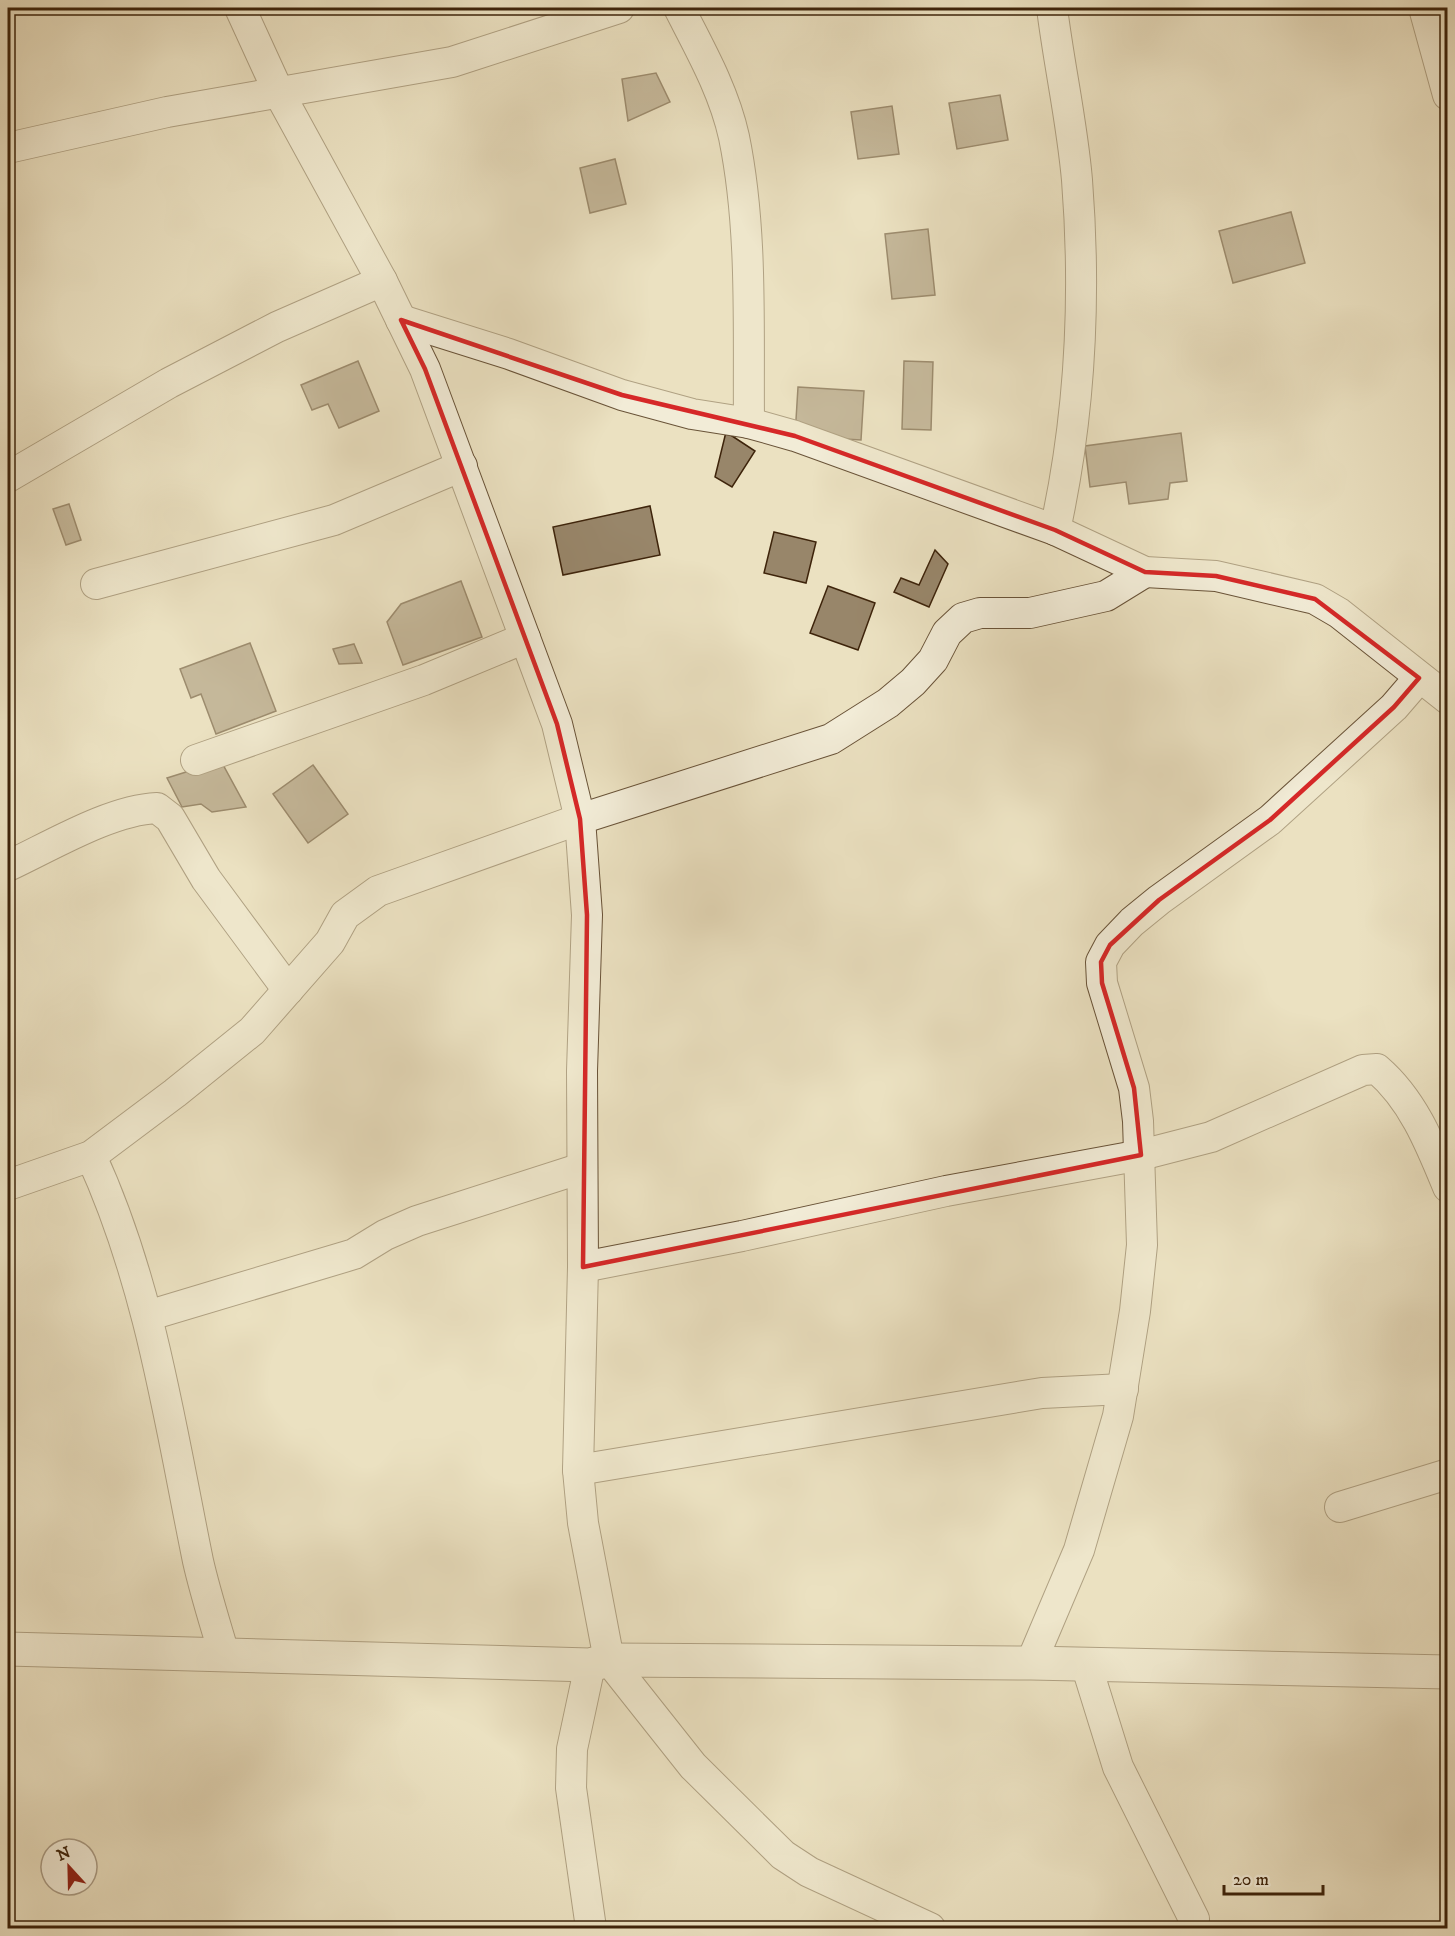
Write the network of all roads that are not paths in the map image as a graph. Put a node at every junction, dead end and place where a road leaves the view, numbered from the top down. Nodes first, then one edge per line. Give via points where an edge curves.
1 (240, 8) edge
2 (619, 8) edge
3 (679, 8) edge
4 (1053, 8) edge
5 (1424, 8) edge
6 (278, 91) junction
7 (1448, 95) edge
8 (8, 148) edge
9 (382, 281) junction
10 (401, 320) junction
11 (749, 423) junction
12 (462, 466) junction
13 (8, 477) edge
14 (1055, 530) junction
15 (1145, 572) junction
16 (96, 584) dead end
17 (525, 638) junction
18 (1419, 678) junction
19 (1448, 699) edge
20 (196, 760) dead end
21 (580, 819) junction
22 (8, 866) edge
23 (288, 990) junction
24 (1141, 1155) junction
25 (91, 1156) junction
26 (582, 1167) junction
27 (8, 1185) edge
28 (1448, 1186) edge
29 (583, 1267) junction
30 (147, 1316) junction
31 (1123, 1389) junction
32 (578, 1470) junction
33 (1448, 1474) edge
34 (1340, 1507) dead end
35 (8, 1649) edge
36 (224, 1654) junction
37 (599, 1662) junction
38 (1031, 1662) junction
39 (1086, 1664) junction
40 (1448, 1672) edge
41 (1194, 1919) dead end
42 (591, 1929) edge
43 (930, 1929) edge

1 - 6 street
2 - 6 street via 452,62
3 - 11 street via 721,95 734,136 746,260
4 - 14 street via 1076,177 1082,259 1078,350 1064,489
5 - 7 street
6 - 8 street
6 - 9 street
9 - 10 street
9 - 13 street via 277,327 169,383
10 - 11 street via 622,395 692,414
10 - 12 street via 425,369
11 - 14 street via 874,463
12 - 16 street via 334,520
12 - 17 street
14 - 15 street
15 - 18 street via 1216,576 1315,599 1339,613
15 - 21 street via 1106,596 1030,613 980,613 963,618 947,633 933,660 913,682 831,739
17 - 20 street via 424,680
17 - 21 street via 557,724
18 - 19 street
18 - 24 street via 1394,707 1270,820 1159,900 1132,922 1106,953 1101,962 1102,983 1134,1088
21 - 23 street via 378,891 345,915 330,942
21 - 26 street via 587,915
22 - 23 street via 97,825 141,808 158,808 170,818 206,879
23 - 25 street via 252,1030
24 - 28 street via 1211,1137 1340,1078 1377,1069 1398,1087
24 - 29 street via 946,1191
24 - 31 street via 1142,1245
25 - 27 street
25 - 30 street via 112,1203
26 - 29 street
26 - 30 street via 417,1221 354,1254
29 - 32 street
30 - 36 street via 199,1563
31 - 32 street via 1042,1393
31 - 38 street via 1079,1550
32 - 37 street
33 - 34 street
35 - 36 street
36 - 37 street
37 - 38 street
37 - 42 street via 572,1749 571,1788
37 - 43 street via 693,1766 783,1855 808,1872
38 - 39 street
39 - 40 street
39 - 41 street via 1118,1767

